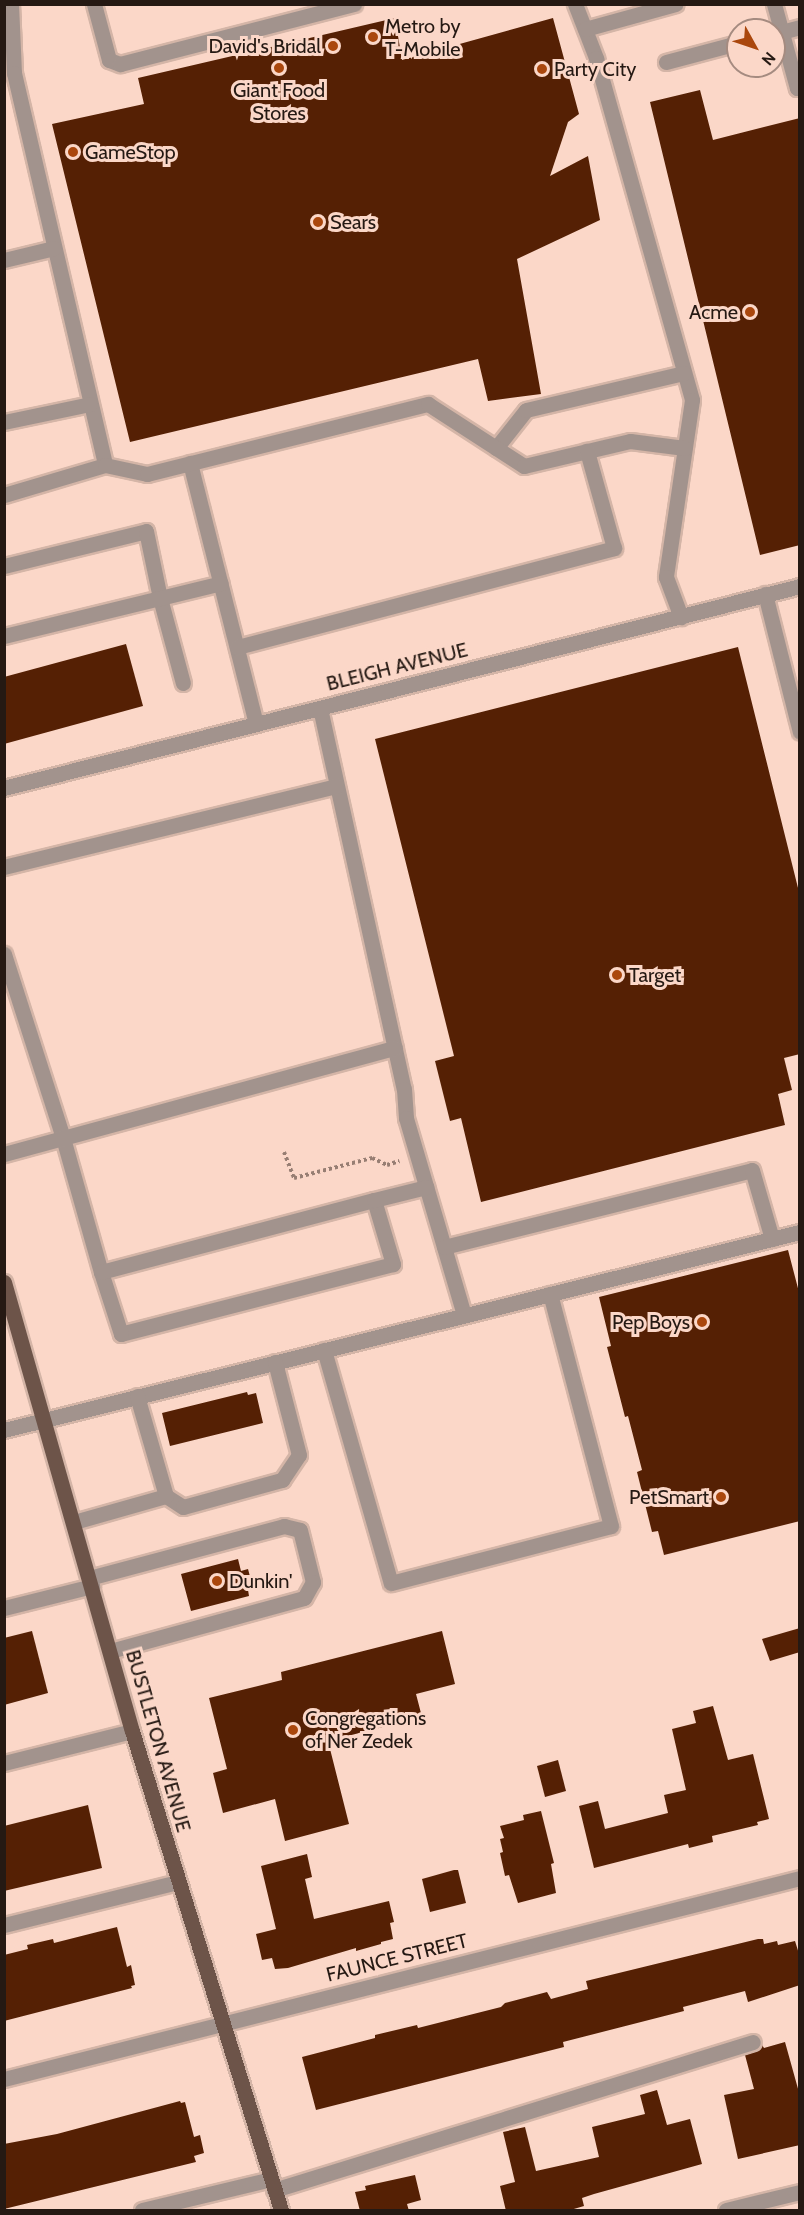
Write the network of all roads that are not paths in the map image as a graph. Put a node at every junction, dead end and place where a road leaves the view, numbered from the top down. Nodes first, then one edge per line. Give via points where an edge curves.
1 (11, 4) edge
2 (94, 4) edge
3 (354, 4) edge
4 (575, 4) edge
5 (676, 4) edge
6 (585, 28) junction
7 (726, 46) edge
8 (786, 56) edge
9 (666, 62) dead end
10 (9, 74) edge
11 (800, 87) edge
12 (54, 248) junction
13 (4, 260) edge
14 (684, 373) junction
15 (90, 404) junction
16 (6, 421) edge
17 (496, 448) junction
18 (685, 448) junction
19 (587, 451) junction
20 (190, 463) junction
21 (105, 465) junction
22 (4, 495) edge
23 (4, 566) edge
24 (221, 584) junction
25 (800, 586) edge
26 (765, 594) junction
27 (160, 598) junction
28 (681, 617) junction
29 (4, 636) edge
30 (237, 646) junction
31 (183, 683) dead end
32 (320, 708) junction
33 (256, 723) junction
34 (800, 732) edge
35 (336, 786) junction
36 (4, 788) edge
37 (4, 867) edge
38 (4, 954) edge
39 (395, 1048) junction
40 (63, 1138) junction
41 (4, 1154) edge
42 (426, 1187) junction
43 (374, 1200) junction
44 (800, 1232) edge
45 (772, 1239) junction
46 (444, 1247) junction
47 (101, 1272) junction
48 (5, 1285) edge
49 (550, 1294) junction
50 (464, 1315) junction
51 (324, 1350) junction
52 (275, 1362) junction
53 (137, 1396) junction
54 (45, 1419) junction
55 (4, 1430) edge
56 (166, 1496) junction
57 (74, 1522) junction
58 (91, 1582) junction
59 (4, 1608) edge
60 (110, 1651) junction
61 (132, 1731) junction
62 (4, 1763) edge
63 (800, 1878) edge
64 (178, 1882) junction
65 (4, 1925) edge
66 (222, 2024) junction
67 (753, 2042) dead end
68 (4, 2079) edge
69 (273, 2185) junction
70 (800, 2192) edge
71 (142, 2211) edge
72 (281, 2211) edge
73 (726, 2211) edge

1 - 10 street
2 - 3 street via 109,60 120,64
4 - 6 street
5 - 6 street
6 - 14 street
7 - 9 street
8 - 11 street via 797,88
10 - 12 street
12 - 13 street
12 - 15 street
14 - 17 street via 526,410
14 - 18 street via 692,400
15 - 16 street
15 - 21 street
17 - 19 street via 524,466
17 - 20 street via 428,404
18 - 19 street via 630,441
18 - 28 street via 666,577
19 - 30 street via 614,548
20 - 21 street via 147,474
20 - 24 street
21 - 22 street
23 - 27 street via 146,531
24 - 27 street
24 - 30 street
25 - 26 street, BLEIGH AVENUE
26 - 28 street, BLEIGH AVENUE
26 - 34 street
27 - 29 street
27 - 31 street
28 - 32 street, BLEIGH AVENUE
30 - 33 street
32 - 33 street, BLEIGH AVENUE
32 - 35 street
33 - 36 street, BLEIGH AVENUE
35 - 37 street
35 - 39 street
38 - 40 street
39 - 40 street
39 - 42 street via 406,1118
40 - 41 street
40 - 47 street
42 - 43 street
42 - 46 street
43 - 47 street
43 - 47 street via 393,1264 121,1334
44 - 45 street
45 - 46 street via 752,1170
45 - 49 street
46 - 50 street
48 - 54 main road, BUSTLETON AVENUE
49 - 50 street
49 - 51 street via 611,1526 391,1583
50 - 51 street
51 - 52 street
52 - 53 street
52 - 56 street via 299,1455 282,1480 183,1507
53 - 54 street
53 - 56 street
54 - 55 street
54 - 57 main road, BUSTLETON AVENUE
56 - 57 street
57 - 58 main road, BUSTLETON AVENUE
58 - 59 street
58 - 60 main road, BUSTLETON AVENUE
58 - 60 street via 284,1526 300,1530 314,1582 304,1598
60 - 61 main road, BUSTLETON AVENUE
61 - 62 street
61 - 64 main road, BUSTLETON AVENUE
63 - 66 street, FAUNCE STREET
64 - 65 street
64 - 66 main road, BUSTLETON AVENUE
66 - 68 street, FAUNCE STREET
66 - 69 main road, BUSTLETON AVENUE
67 - 69 street
69 - 71 street
69 - 72 main road, BUSTLETON AVENUE
70 - 73 street

